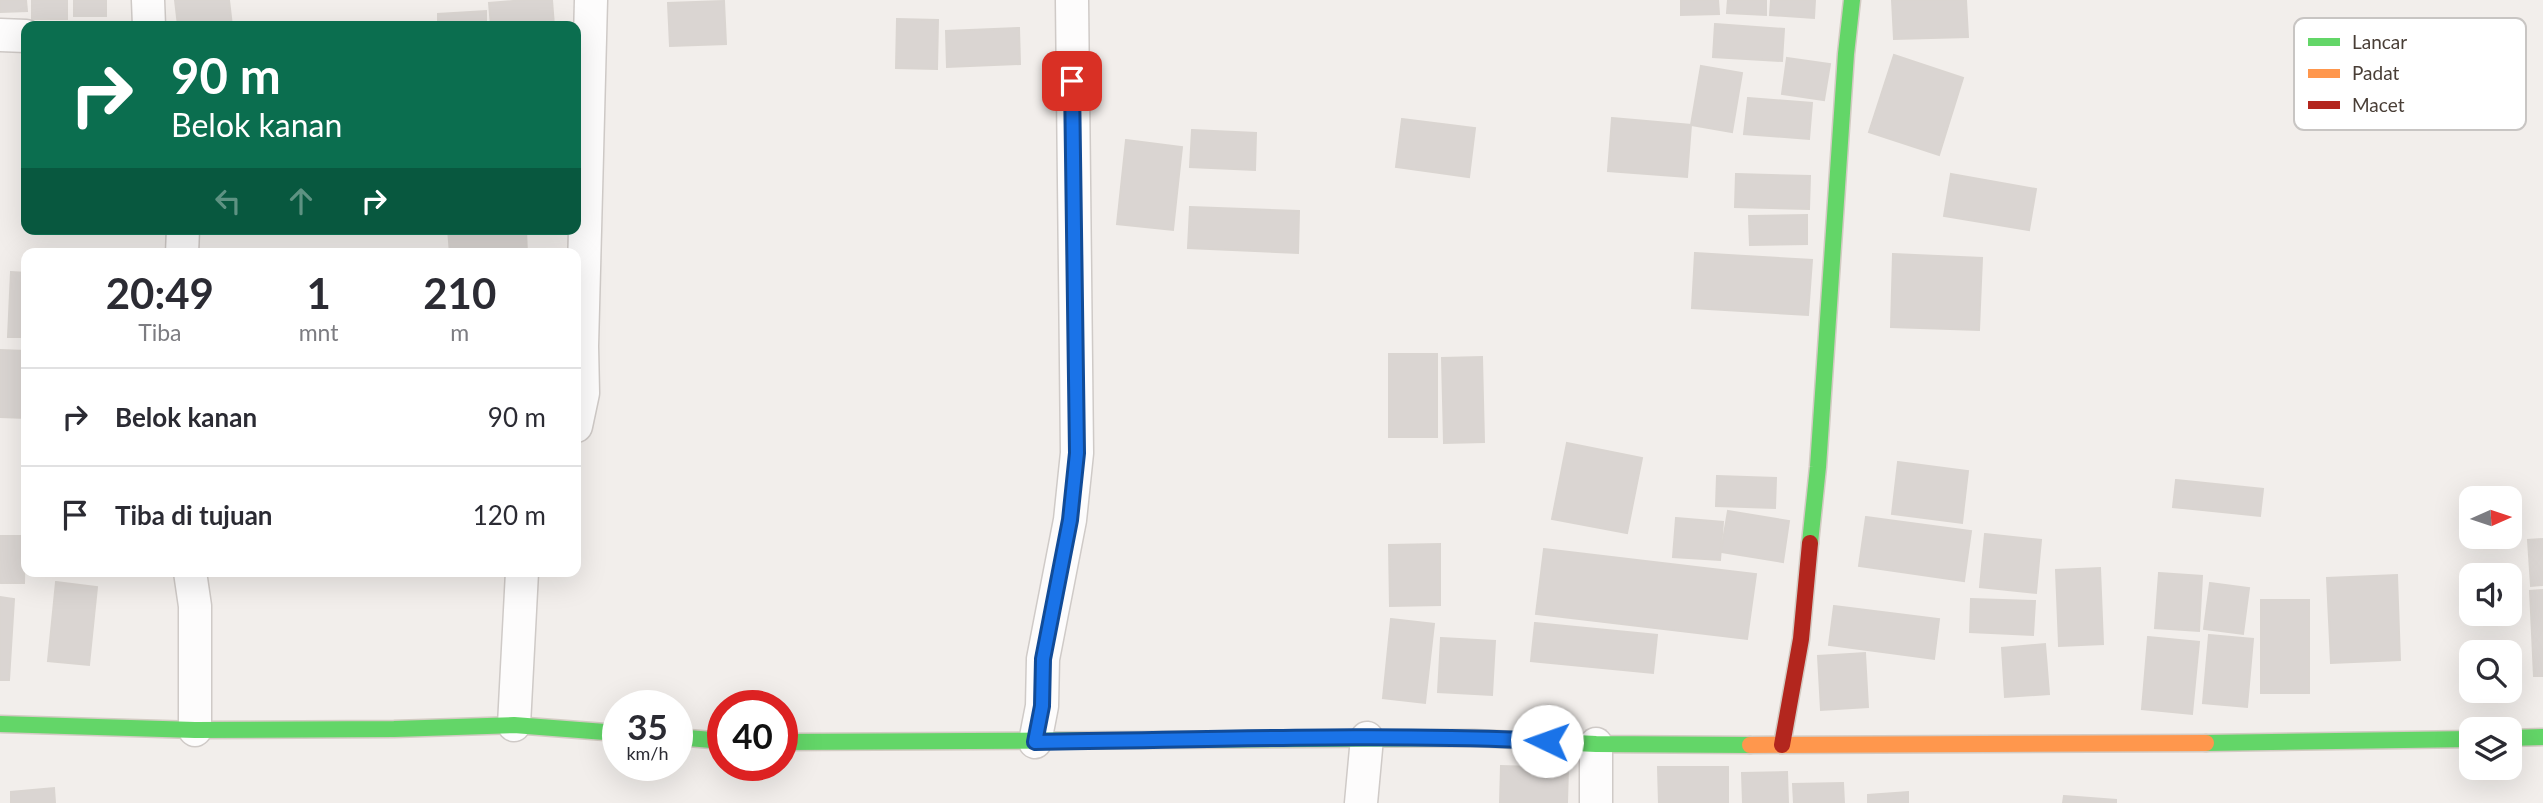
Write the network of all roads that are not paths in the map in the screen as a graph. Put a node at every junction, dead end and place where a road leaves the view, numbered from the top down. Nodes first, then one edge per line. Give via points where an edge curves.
1 (148, 0) edge
2 (591, 0) edge
3 (1072, 0) edge
4 (1852, 0) edge
5 (149, 21) edge
6 (0, 35) edge
7 (21, 36) edge
8 (581, 402) edge
9 (191, 577) edge
10 (522, 577) edge
11 (0, 724) edge
12 (514, 725) junction
13 (195, 730) junction
14 (602, 732) edge
15 (2543, 737) edge
16 (1367, 738) junction
17 (2522, 738) edge
18 (2459, 739) edge
19 (798, 742) edge
20 (1035, 742) junction
21 (1596, 744) junction
22 (1782, 745) junction
23 (1360, 803) edge
24 (1596, 803) edge

1 - 5 street
2 - 8 street
3 - 20 street via 1077,453 1070,520 1043,659 1042,706
4 - 22 street via 1818,467 1801,639
6 - 7 street
9 - 13 street
10 - 12 street
11 - 13 street
12 - 13 street
12 - 14 street
15 - 17 street
16 - 20 street
16 - 21 street
16 - 23 street
18 - 22 street
19 - 20 street
21 - 22 street
21 - 24 street

